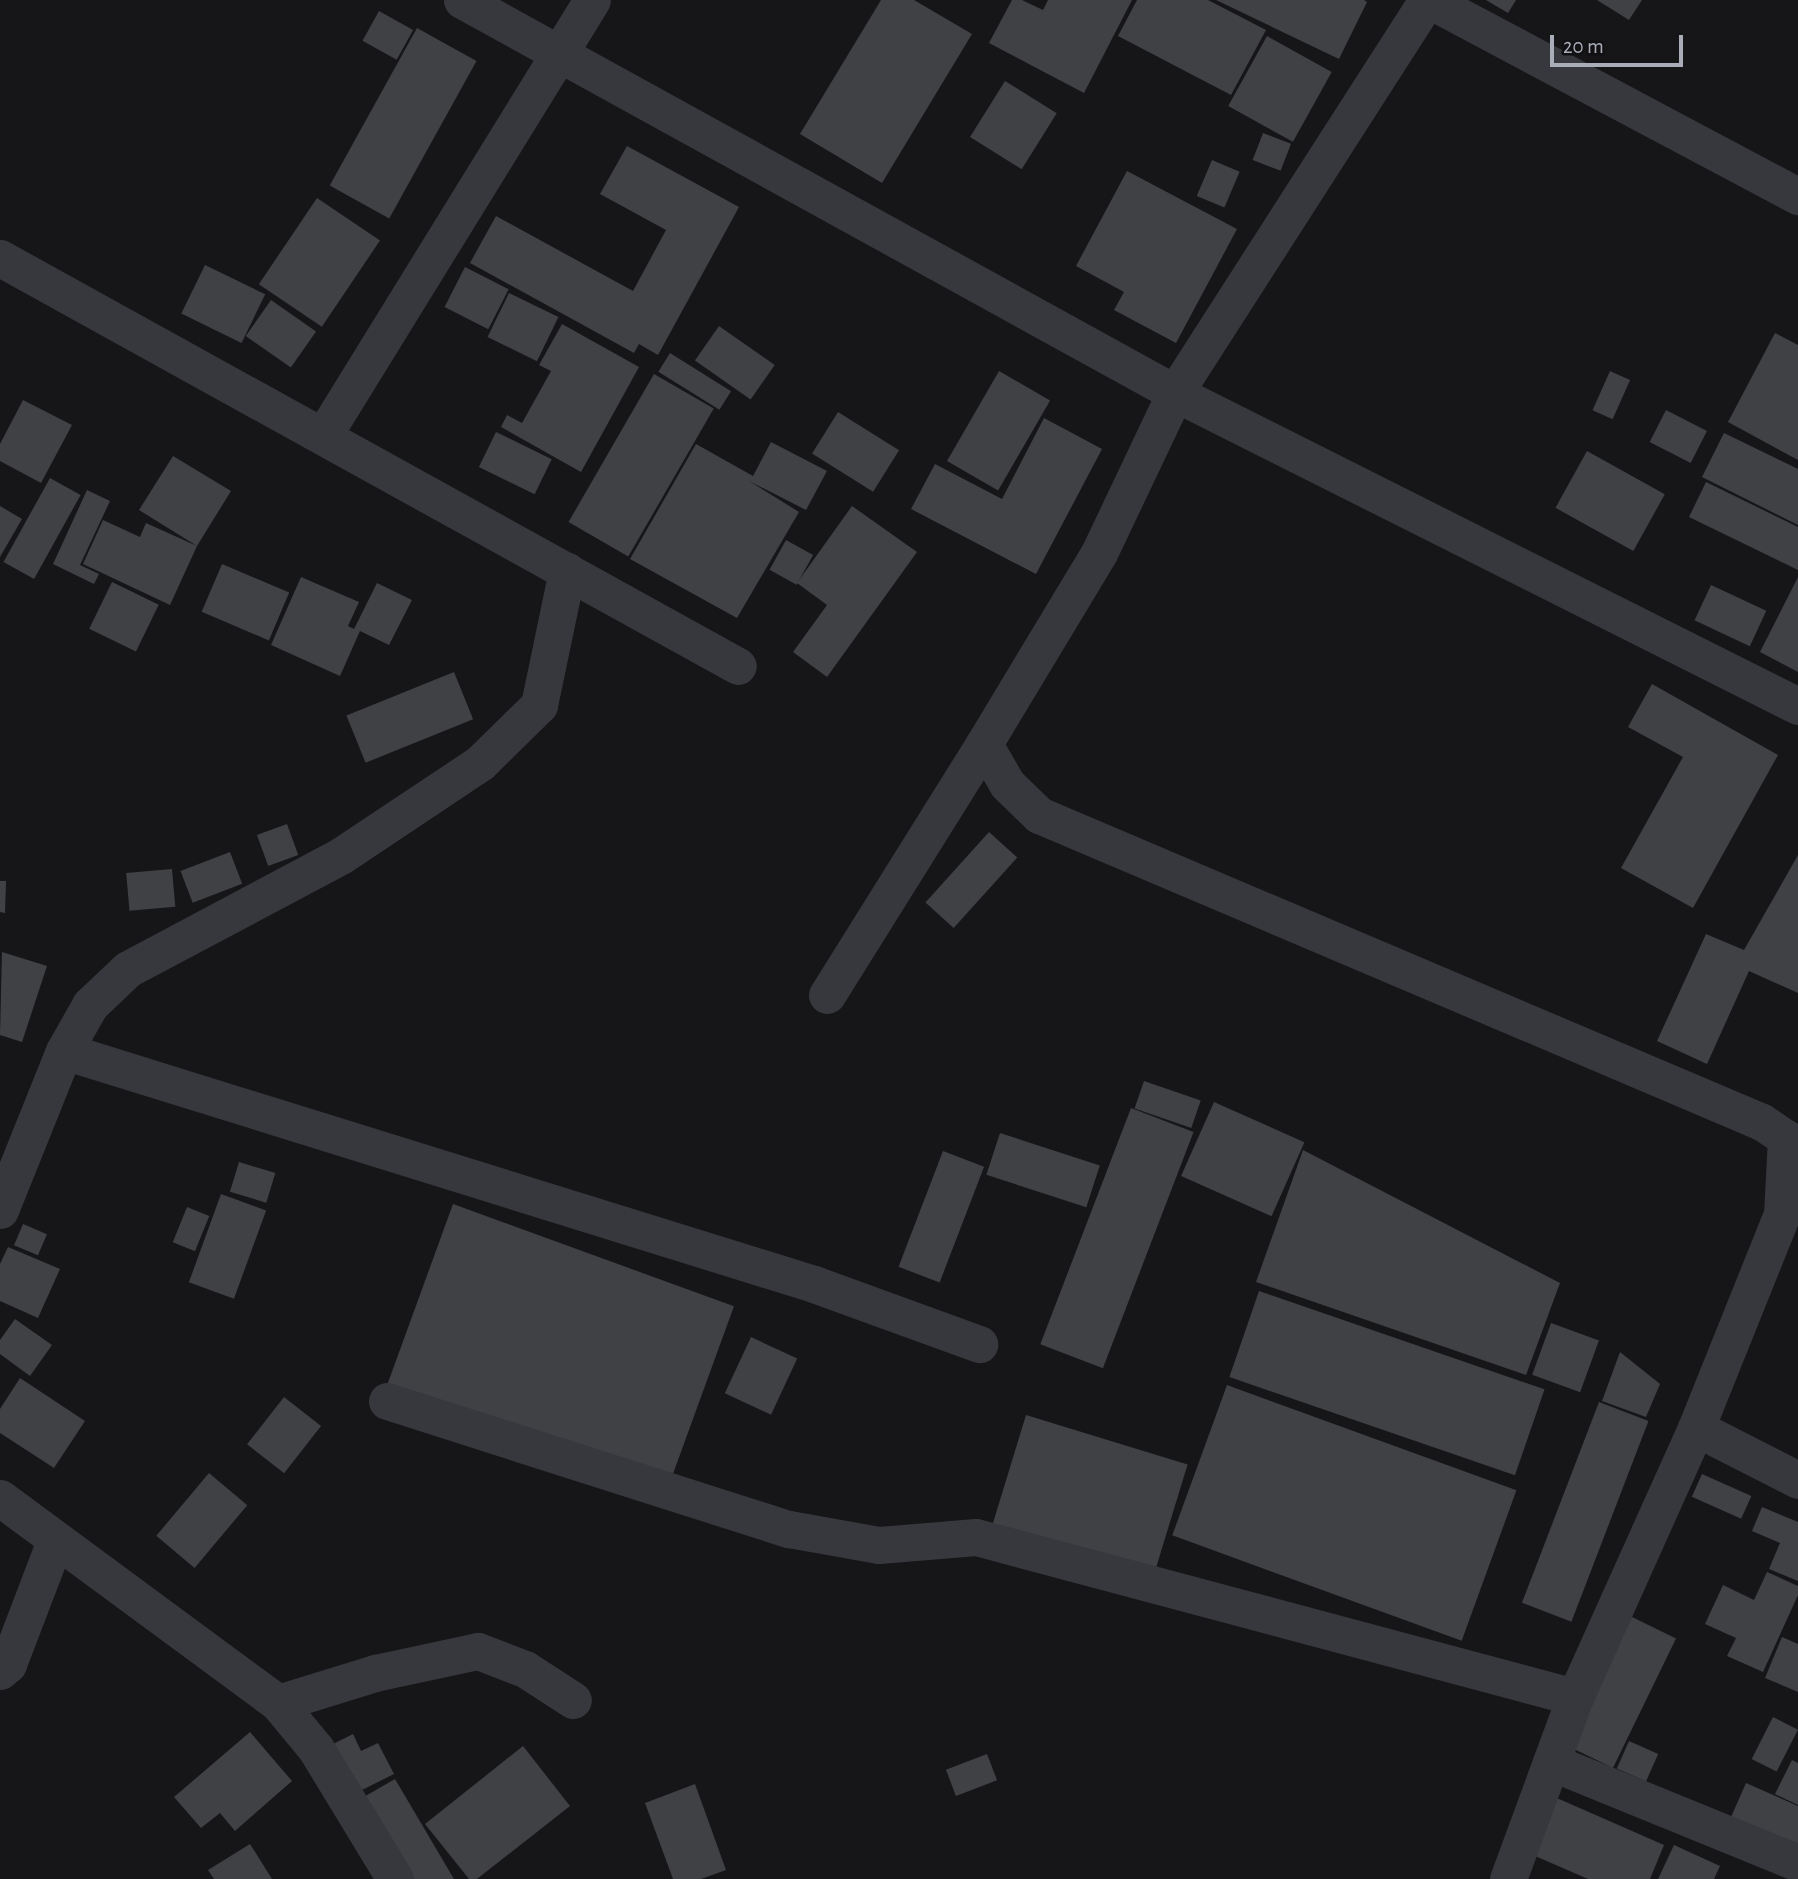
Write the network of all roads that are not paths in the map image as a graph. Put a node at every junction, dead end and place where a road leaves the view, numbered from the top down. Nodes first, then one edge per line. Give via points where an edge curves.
1 (462, 0) edge
2 (592, 0) edge
3 (1428, 0) edge
4 (560, 54) junction
5 (1798, 196) edge
6 (0, 258) edge
7 (1175, 393) junction
8 (323, 436) junction
9 (567, 571) junction
10 (738, 666) dead end
11 (1798, 706) edge
12 (984, 744) junction
13 (827, 995) dead end
14 (64, 1051) junction
15 (0, 1210) edge
16 (1790, 1216) edge
17 (979, 1343) dead end
18 (387, 1401) dead end
19 (1696, 1428) junction
20 (1798, 1480) edge
21 (0, 1498) edge
22 (55, 1541) junction
23 (0, 1671) edge
24 (1575, 1697) junction
25 (573, 1700) dead end
26 (278, 1703) junction
27 (1551, 1762) junction
28 (1798, 1863) edge
29 (395, 1879) edge
30 (1508, 1879) edge

1 - 4 street
2 - 4 street
3 - 5 street
3 - 7 street
4 - 7 street
4 - 8 street
6 - 8 street
7 - 11 street
7 - 12 street via 1099,553
8 - 9 street
9 - 10 street
9 - 14 street via 539,705 480,763 342,855 128,969 90,1005
12 - 13 street
12 - 16 street via 1007,784 1039,815 1762,1122 1786,1139
14 - 15 street
14 - 17 street via 814,1284
16 - 19 street
18 - 24 street via 789,1529 879,1545 976,1536
19 - 20 street
19 - 24 street
21 - 22 street
22 - 23 street via 8,1664
22 - 26 street
24 - 27 street
25 - 26 street via 525,1669 478,1651 375,1673
26 - 29 street via 316,1749
27 - 28 street
27 - 30 street

